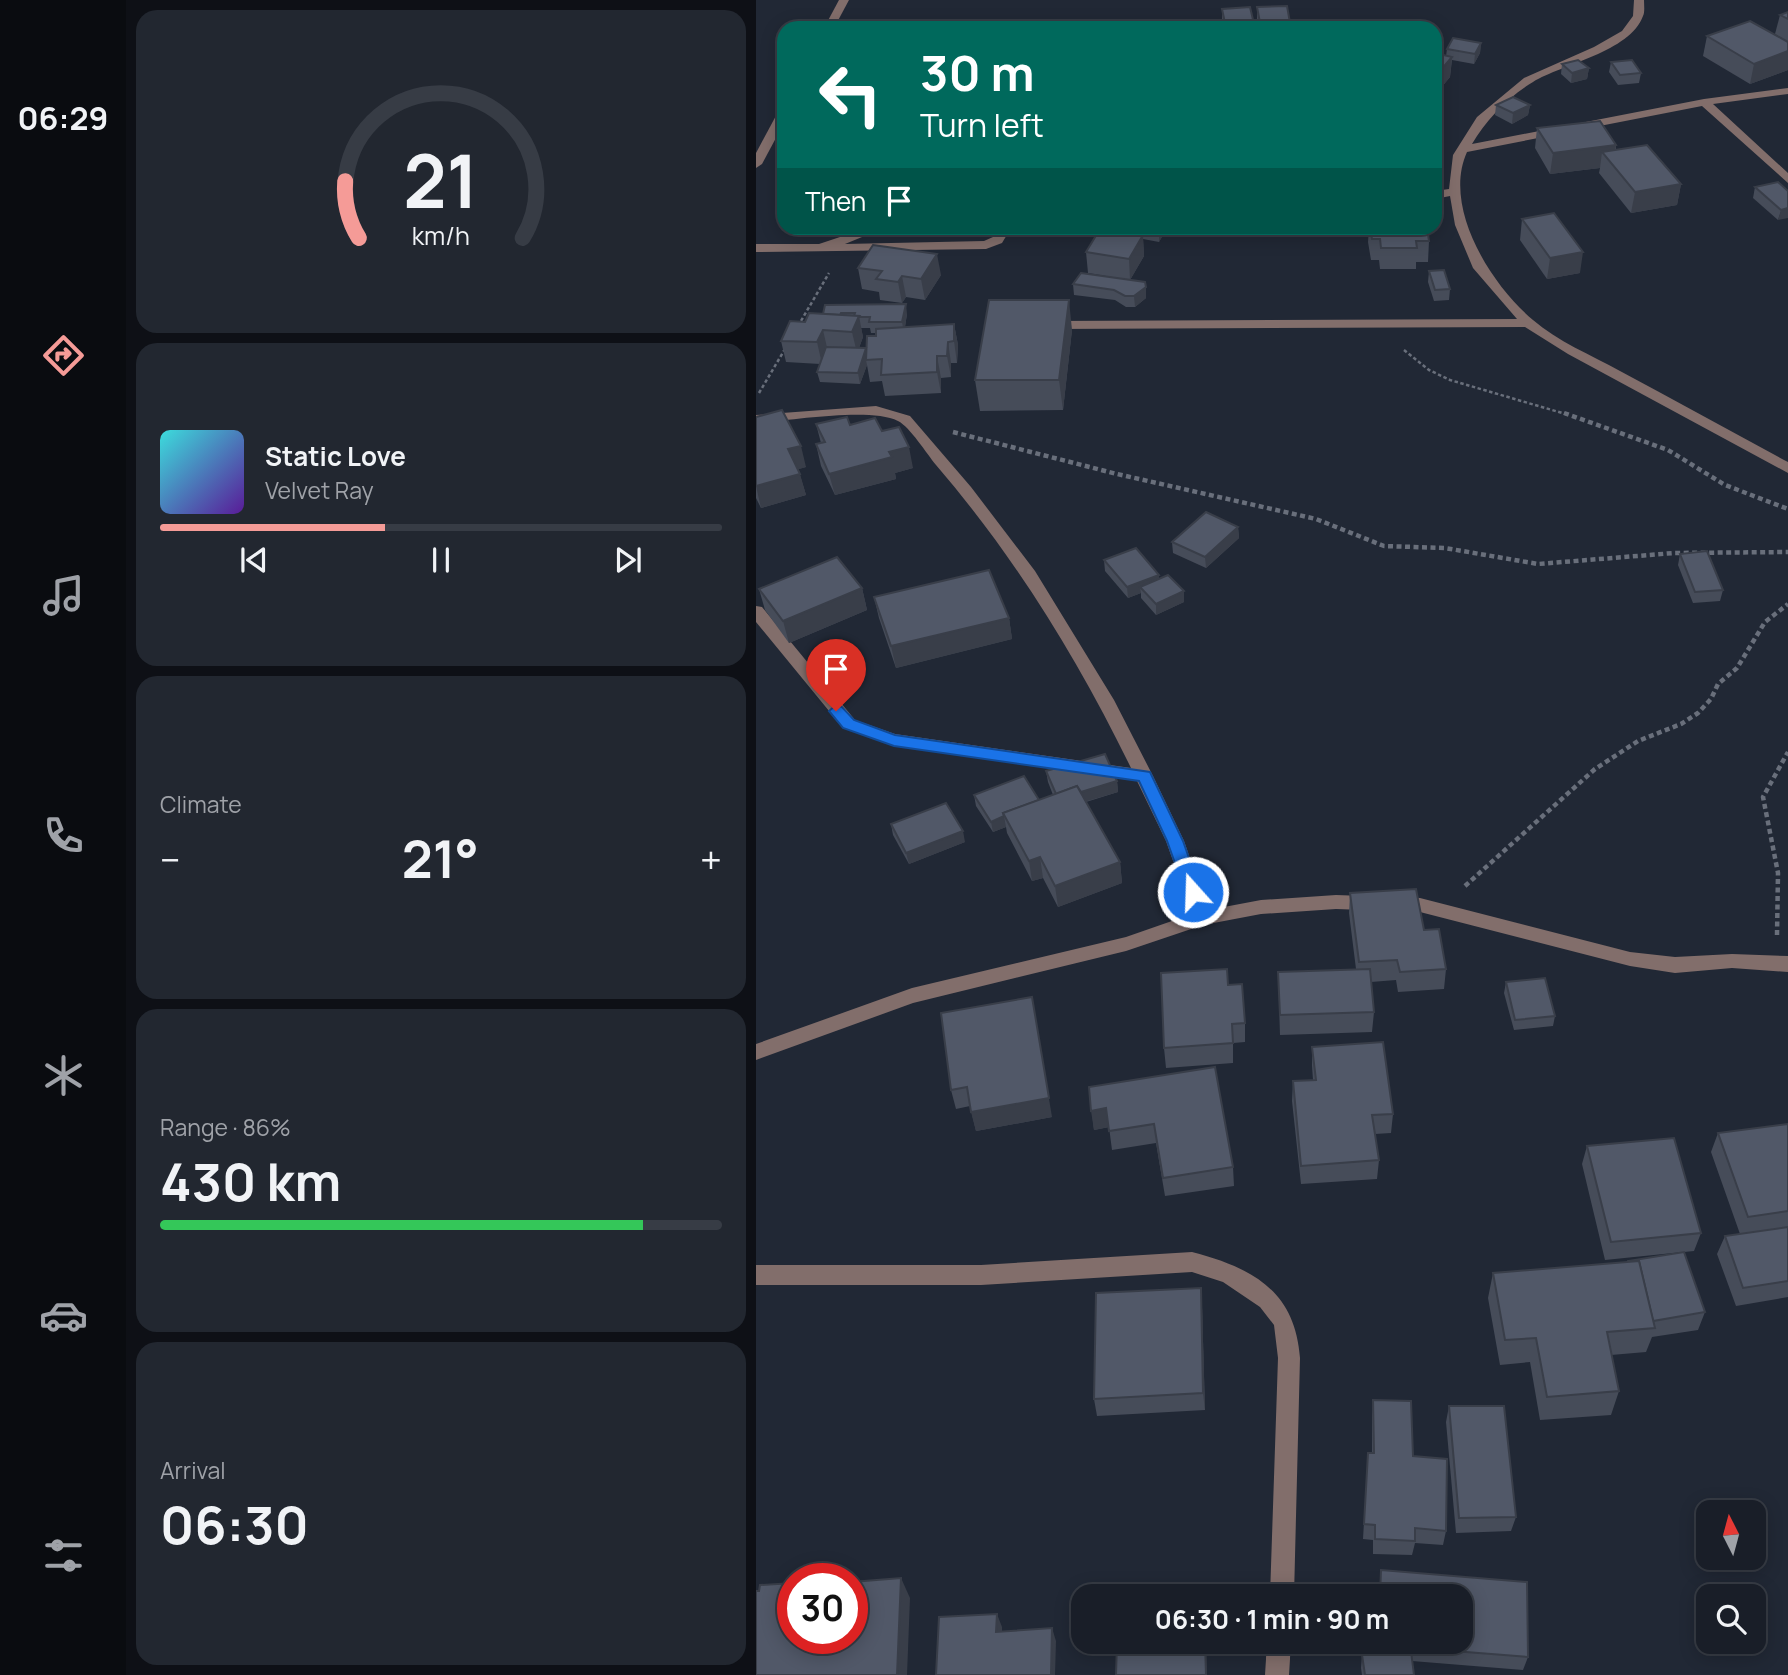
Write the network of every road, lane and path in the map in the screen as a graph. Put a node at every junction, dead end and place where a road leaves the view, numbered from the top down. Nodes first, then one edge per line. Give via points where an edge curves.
1 (844, 0) edge
2 (1639, 0) edge
3 (833, 21) edge
4 (1788, 91) edge
5 (1704, 102) junction
6 (777, 125) edge
7 (1463, 149) junction
8 (756, 164) edge
9 (1788, 179) edge
10 (1455, 192) junction
11 (1442, 194) edge
12 (858, 235) edge
13 (1001, 235) edge
14 (756, 248) edge
15 (820, 248) junction
16 (843, 248) junction
17 (1371, 322) junction
18 (1528, 323) junction
19 (1052, 325) edge
20 (796, 329) edge
21 (789, 341) edge
22 (756, 399) edge
23 (756, 419) edge
24 (905, 419) junction
25 (1788, 468) edge
26 (1788, 509) edge
27 (1788, 552) edge
28 (1788, 604) edge
29 (756, 611) edge
30 (1788, 752) edge
31 (1145, 776) junction
32 (1443, 909) junction
33 (1202, 918) junction
34 (1767, 963) junction
35 (1788, 964) edge
36 (756, 1052) edge
37 (756, 1275) edge
38 (1282, 1584) edge
39 (1278, 1654) edge
40 (1277, 1675) edge

1 - 3 street
2 - 7 street via 1638,16 1626,33 1528,80 1481,119
4 - 5 street
5 - 7 street
5 - 9 street
6 - 8 street
7 - 10 street
10 - 11 street
10 - 18 street via 1461,225 1479,268
12 - 15 street
13 - 16 street via 986,245
14 - 15 street
15 - 16 street
16 - 20 path
17 - 18 street
17 - 19 street
17 - 26 path via 1429,370 1450,380 1553,409 1668,450 1726,485
18 - 25 street
21 - 22 path
23 - 24 street via 877,410
24 - 27 path via 1316,519 1384,546 1445,548 1538,564 1674,553
24 - 31 street via 967,490 1030,575 1106,700
28 - 32 path via 1765,622 1737,668 1718,684 1698,713 1638,741 1595,769
29 - 31 street via 849,724 894,740
30 - 34 path via 1763,796 1779,897 1774,953
31 - 33 street via 1175,841
32 - 33 street via 1336,902
32 - 34 street via 1630,959 1675,965
33 - 36 street via 1126,944 912,996
34 - 35 street
37 - 38 street via 981,1275 1192,1262 1214,1266 1256,1291 1281,1317 1286,1329
39 - 40 street

